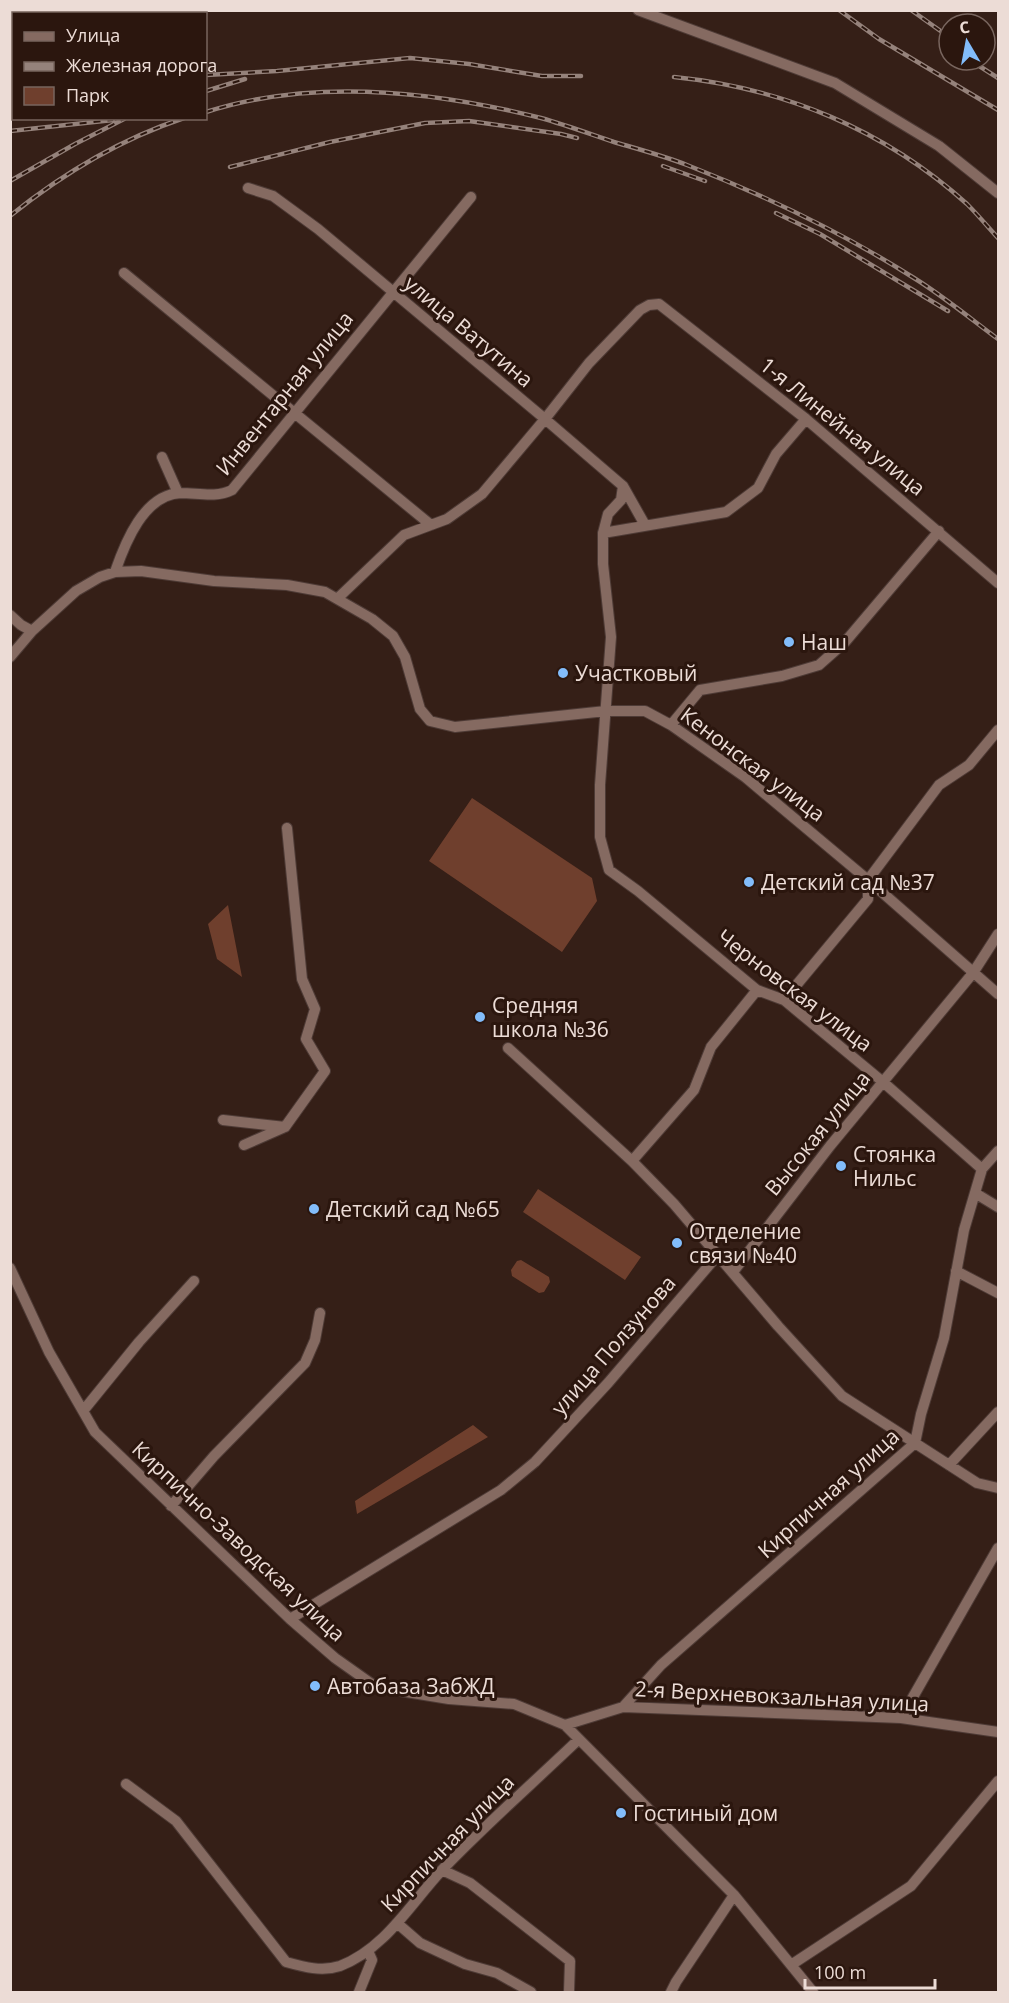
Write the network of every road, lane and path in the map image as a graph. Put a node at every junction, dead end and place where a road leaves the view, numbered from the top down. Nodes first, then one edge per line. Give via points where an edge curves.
1 (638, 10) edge
2 (248, 188) dead end
3 (999, 193) edge
4 (471, 197) dead end
5 (123, 273) dead end
6 (392, 292) junction
7 (294, 413) junction
8 (545, 419) junction
9 (806, 419) junction
10 (162, 457) dead end
11 (623, 486) junction
12 (178, 493) junction
13 (431, 525) junction
14 (645, 525) junction
15 (939, 531) junction
16 (603, 533) junction
17 (115, 572) junction
18 (999, 583) edge
19 (338, 598) junction
20 (10, 615) edge
21 (32, 631) junction
22 (10, 657) edge
23 (606, 711) junction
24 (671, 725) junction
25 (999, 730) edge
26 (287, 828) dead end
27 (868, 880) junction
28 (999, 934) edge
29 (973, 973) junction
30 (757, 990) junction
31 (999, 994) edge
32 (783, 1000) junction
33 (508, 1048) dead end
34 (883, 1082) junction
35 (223, 1120) dead end
36 (285, 1127) junction
37 (244, 1145) dead end
38 (999, 1151) edge
39 (632, 1161) junction
40 (982, 1169) junction
41 (975, 1193) junction
42 (999, 1207) edge
43 (717, 1256) junction
44 (10, 1268) edge
45 (956, 1271) junction
46 (733, 1272) junction
47 (194, 1281) dead end
48 (999, 1293) edge
49 (320, 1314) dead end
50 (83, 1411) junction
51 (999, 1412) edge
52 (915, 1443) junction
53 (949, 1465) junction
54 (999, 1488) edge
55 (171, 1506) junction
56 (999, 1548) edge
57 (290, 1619) junction
58 (623, 1707) junction
59 (901, 1718) junction
60 (565, 1725) junction
61 (999, 1732) edge
62 (578, 1740) junction
63 (999, 1781) edge
64 (126, 1784) dead end
65 (442, 1870) junction
66 (734, 1895) junction
67 (397, 1923) junction
68 (368, 1951) junction
69 (791, 1965) junction
70 (359, 1992) edge
71 (528, 1992) edge
72 (569, 1992) edge
73 (671, 1992) edge
74 (813, 1992) edge

1 - 3 street via 835,83 939,146
2 - 6 street, улица Ватутина via 273,196
4 - 6 street, Инвентарная улица
5 - 7 street
6 - 7 street, Инвентарная улица
6 - 8 street, улица Ватутина
7 - 12 street, Инвентарная улица via 232,490 222,495
7 - 13 street
8 - 9 street, 1-я Линейная улица via 589,363 640,310 659,304
8 - 11 street, улица Ватутина
8 - 13 street via 482,494 447,519
9 - 14 street via 776,454 758,489 726,512
9 - 15 street, 1-я Линейная улица
10 - 12 street
11 - 14 street, улица Ватутина
11 - 16 street via 621,500 608,514
12 - 17 street, Инвентарная улица via 158,501 141,516
13 - 19 street via 404,535
14 - 16 street
15 - 18 street, 1-я Линейная улица
15 - 24 street via 845,642 819,665 782,676 700,690
16 - 23 street, Черновская улица via 611,637
17 - 19 street via 287,585
17 - 21 street via 76,591
19 - 23 street, Кенонская улица via 393,636 405,657 420,709 430,721 467,727
20 - 21 street
21 - 22 street
23 - 24 street, Кенонская улица via 645,711
23 - 30 street, Черновская улица via 600,837 609,870
24 - 27 street, Кенонская улица via 745,777
25 - 27 street via 969,765 939,785
26 - 36 street via 302,979 315,1009 306,1039 325,1071
27 - 29 street, Кенонская улица
27 - 32 street via 867,899
28 - 29 street, Высокая улица
29 - 31 street, Кенонская улица
29 - 34 street, Высокая улица
30 - 32 street, Черновская улица
30 - 39 street via 711,1047 694,1089
32 - 34 street, Черновская улица
33 - 39 street
34 - 40 street, Черновская улица
34 - 46 street, Высокая улица
35 - 36 street
36 - 37 street
38 - 40 street, Кирпичная улица
39 - 43 street
40 - 41 street, Кирпичная улица
41 - 42 street
41 - 45 street, Кирпичная улица
43 - 46 street
43 - 57 street, улица Ползунова via 535,1462 501,1490
44 - 50 street, Кирпично-Заводская улица via 49,1352
45 - 48 street
45 - 52 street, Кирпичная улица via 944,1338
46 - 52 street via 842,1396
47 - 50 street
49 - 55 street via 315,1340 304,1363
50 - 55 street, Кирпично-Заводская улица via 95,1432
51 - 53 street
52 - 53 street
52 - 58 street, Кирпичная улица via 661,1665
53 - 54 street via 977,1483
55 - 57 street, Кирпично-Заводская улица
56 - 59 street
57 - 60 street, Кирпично-Заводская улица via 376,1687 514,1704
58 - 59 street, 2-я Верхневокзальная улица
58 - 60 street, 2-я Верхневокзальная улица
59 - 61 street, 2-я Верхневокзальная улица
60 - 62 street, Кирпично-Заводская улица
62 - 65 street, Кирпичная улица
62 - 66 street, Кирпично-Заводская улица
63 - 69 street via 911,1886
64 - 68 street, Кирпичная улица via 176,1821 286,1962 310,1969 339,1966
65 - 67 street, Кирпичная улица
65 - 72 street via 470,1883 570,1961
66 - 69 street, Кирпично-Заводская улица
66 - 73 street
67 - 68 street, Кирпичная улица
67 - 71 street via 420,1943 465,1964 497,1973
68 - 70 street via 372,1960
69 - 74 street, Кирпично-Заводская улица

